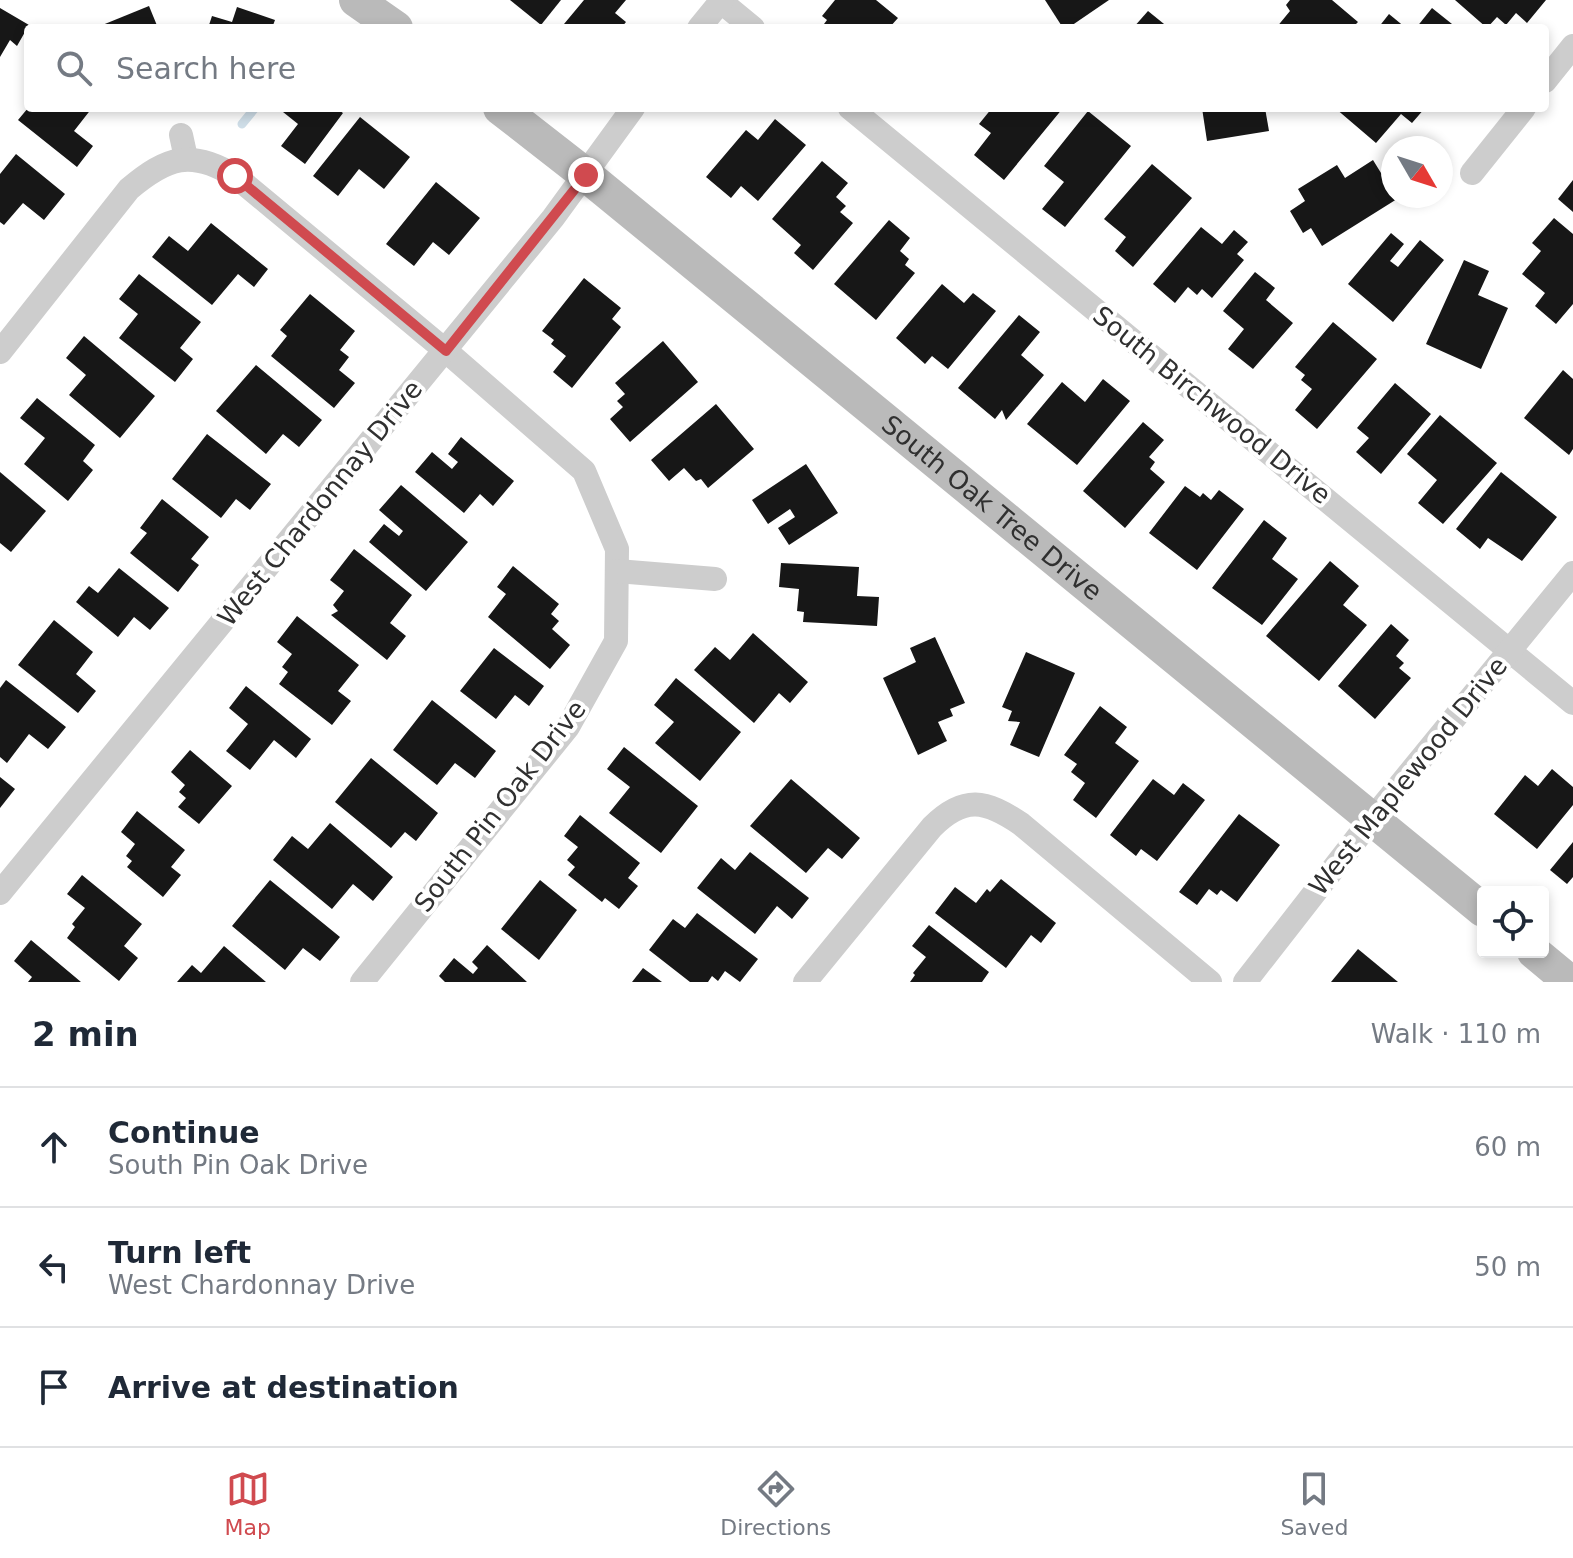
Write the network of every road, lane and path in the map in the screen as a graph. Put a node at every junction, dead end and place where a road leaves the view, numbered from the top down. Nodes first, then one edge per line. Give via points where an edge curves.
1 (356, 0) edge
2 (721, 1) edge
3 (390, 24) edge
4 (702, 24) edge
5 (748, 24) edge
6 (1573, 46) edge
7 (1549, 76) edge
8 (505, 112) edge
9 (630, 112) edge
10 (855, 112) edge
11 (1521, 112) edge
12 (1472, 173) dead end
13 (586, 175) junction
14 (446, 351) junction
15 (0, 352) edge
16 (617, 571) junction
17 (1573, 573) edge
18 (715, 579) dead end
19 (1509, 649) junction
20 (1573, 703) edge
21 (1372, 819) junction
22 (0, 893) edge
23 (1477, 905) edge
24 (1541, 958) edge
25 (362, 982) edge
26 (805, 982) edge
27 (1210, 982) edge
28 (1245, 982) edge
29 (1570, 982) edge

1 - 3 street
2 - 4 street
2 - 5 street
6 - 7 street
8 - 13 street, South Oak Tree Drive
9 - 13 street, West Chardonnay Drive
10 - 19 street, South Birchwood Drive
11 - 12 street
13 - 14 street, West Chardonnay Drive
13 - 21 street, South Oak Tree Drive
14 - 15 street, South Pin Oak Drive via 235,176 184,146 129,189
14 - 16 street, South Pin Oak Drive via 584,471 617,549
14 - 22 street, West Chardonnay Drive
16 - 18 street
16 - 25 street, South Pin Oak Drive via 616,641 568,727
17 - 19 street, West Maplewood Drive
19 - 20 street, South Birchwood Drive
19 - 21 street, West Maplewood Drive
21 - 23 street, South Oak Tree Drive
21 - 28 street, West Maplewood Drive
24 - 29 street
26 - 27 street via 932,827 981,793

